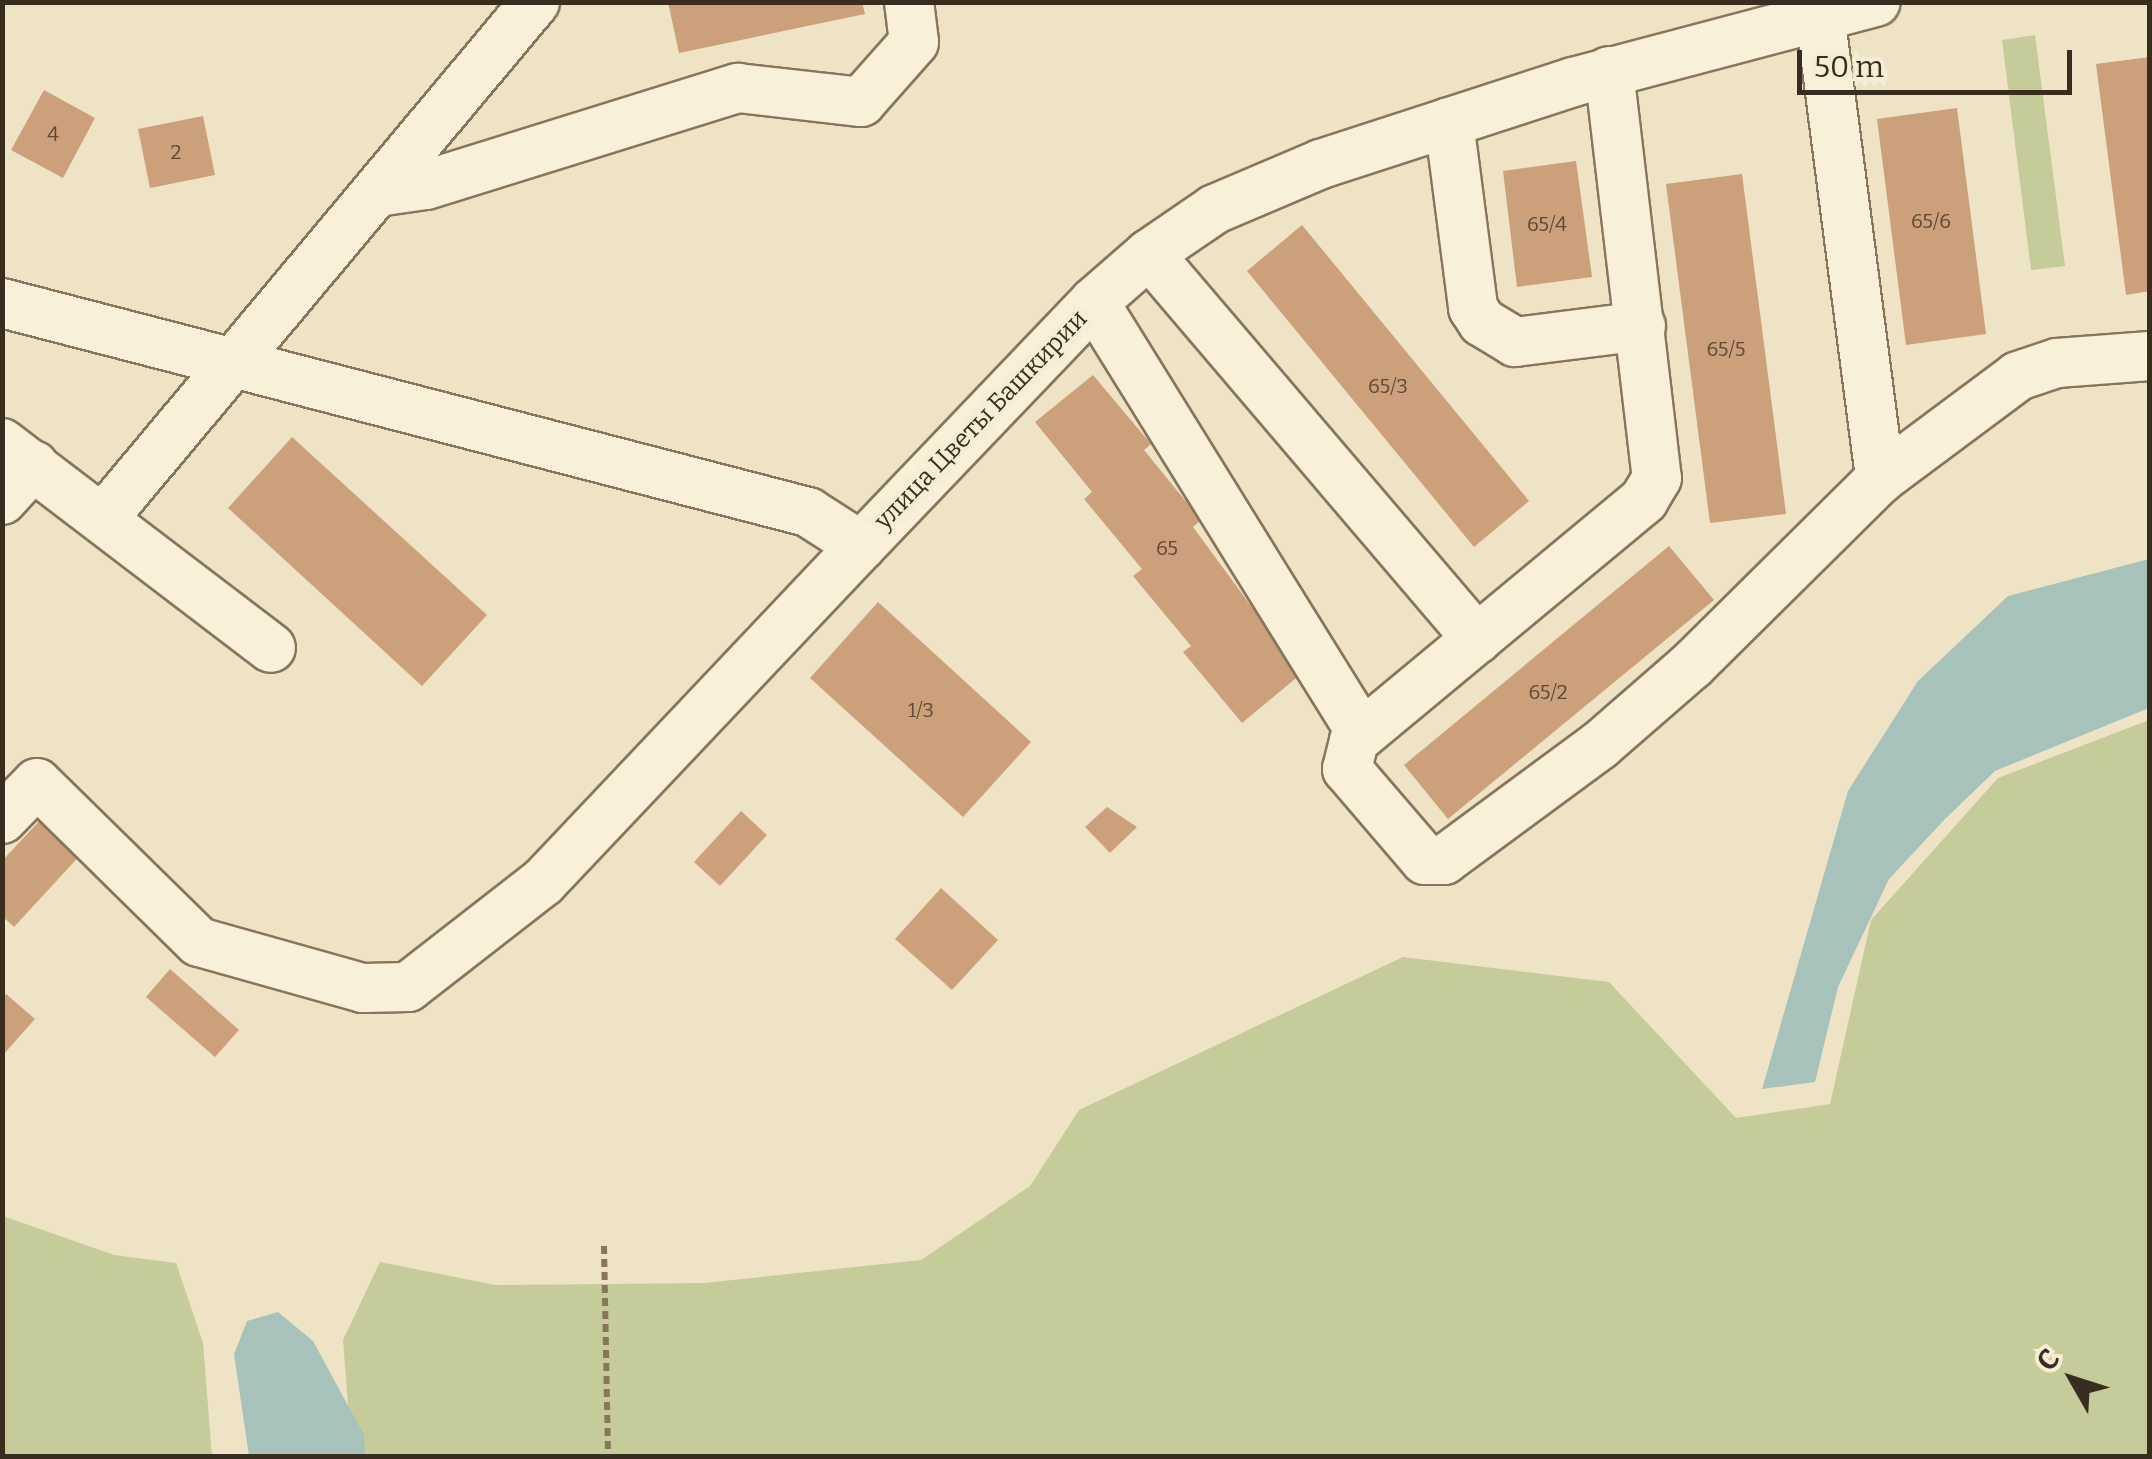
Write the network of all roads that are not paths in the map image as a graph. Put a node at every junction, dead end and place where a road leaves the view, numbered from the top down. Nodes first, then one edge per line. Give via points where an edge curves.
1 (535, 2) edge
2 (908, 2) edge
3 (1876, 2) edge
4 (1820, 15) junction
5 (1608, 71) junction
6 (1449, 122) junction
7 (377, 192) junction
8 (1148, 254) junction
9 (1094, 302) junction
10 (2, 303) edge
11 (1642, 326) junction
12 (2150, 356) edge
13 (234, 364) junction
14 (18, 454) edge
15 (1880, 479) junction
16 (2, 500) edge
17 (105, 516) junction
18 (862, 546) junction
19 (1477, 638) junction
20 (271, 648) dead end
21 (1362, 734) junction
22 (2, 819) edge

1 - 7 street
2 - 7 street via 914,42 861,102 738,88 426,185
3 - 4 street, улица Цветы Башкирии
4 - 5 street, улица Цветы Башкирии
4 - 15 street
5 - 6 street, улица Цветы Башкирии
5 - 11 street
6 - 8 street, улица Цветы Башкирии via 1256,189
6 - 11 street via 1473,308 1482,322 1515,342
7 - 13 street
8 - 9 street, улица Цветы Башкирии
8 - 19 street
9 - 18 street, улица Цветы Башкирии
9 - 21 street
10 - 13 street, улица Цветы Башкирии
11 - 19 street via 1659,468 1654,488
12 - 15 street via 2029,370
13 - 17 street
13 - 18 street, улица Цветы Башкирии via 808,512
14 - 16 street
14 - 17 street
15 - 21 street via 1642,710 1444,860 1418,856 1348,770
17 - 20 street
18 - 22 street via 543,882 408,987 363,988 200,942 37,783
19 - 21 street

